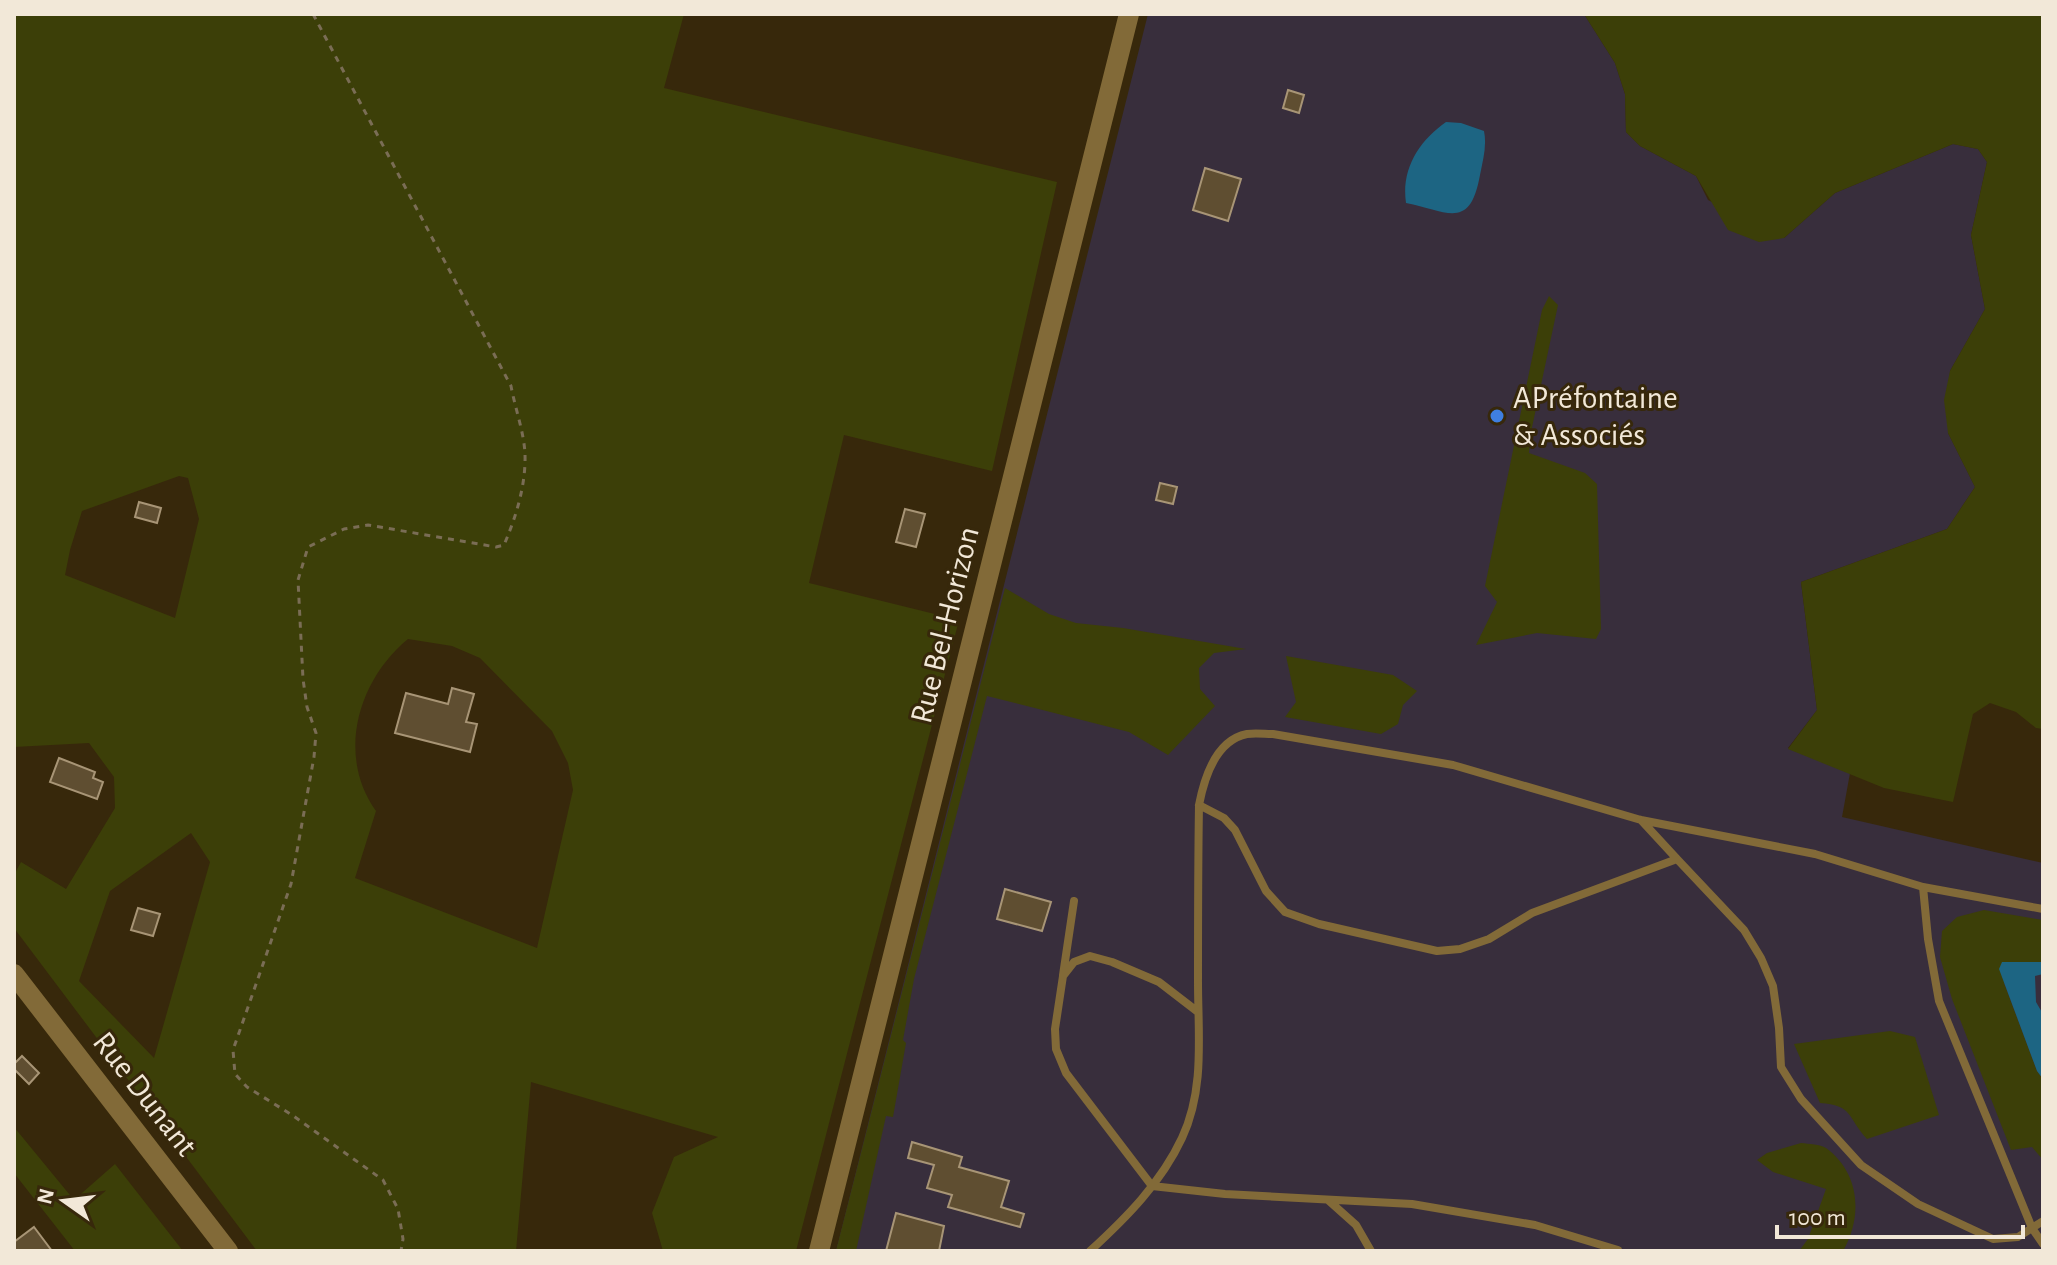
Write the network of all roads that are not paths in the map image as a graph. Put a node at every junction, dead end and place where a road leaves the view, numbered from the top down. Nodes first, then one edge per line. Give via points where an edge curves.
1 (1129, 14) edge
2 (1199, 805) junction
3 (1641, 820) junction
4 (1677, 859) junction
5 (1923, 887) junction
6 (1074, 901) dead end
7 (2043, 909) edge
8 (14, 974) edge
9 (1063, 976) junction
10 (1198, 1012) junction
11 (1152, 1186) junction
12 (1328, 1200) junction
13 (2043, 1221) edge
14 (2032, 1228) junction
15 (2043, 1244) edge
16 (1618, 1250) edge
17 (228, 1251) edge
18 (819, 1251) edge
19 (1090, 1251) edge
20 (1371, 1251) edge

1 - 18 street, Rue Bel-Horizon
2 - 3 lane via 1204,778 1222,749 1245,734 1273,734 1453,765
2 - 4 lane via 1235,830 1266,891 1285,912 1437,951 1489,939 1545,907
2 - 10 lane
3 - 4 lane
3 - 5 lane via 1815,854
4 - 14 lane via 1744,930 1761,958 1773,986 1781,1067 1801,1099 1861,1165 1918,1204 1993,1239 2018,1237
5 - 7 lane
5 - 14 lane via 1939,1001
6 - 9 lane
8 - 17 street, Rue Dunant
9 - 10 lane via 1074,962 1090,956 1159,982
9 - 11 lane via 1055,1029 1066,1073
10 - 11 lane via 1200,1052 1193,1104 1181,1138
11 - 12 lane
11 - 19 lane
12 - 16 lane via 1412,1204 1535,1225
12 - 20 lane via 1356,1225
13 - 14 lane
14 - 15 lane

